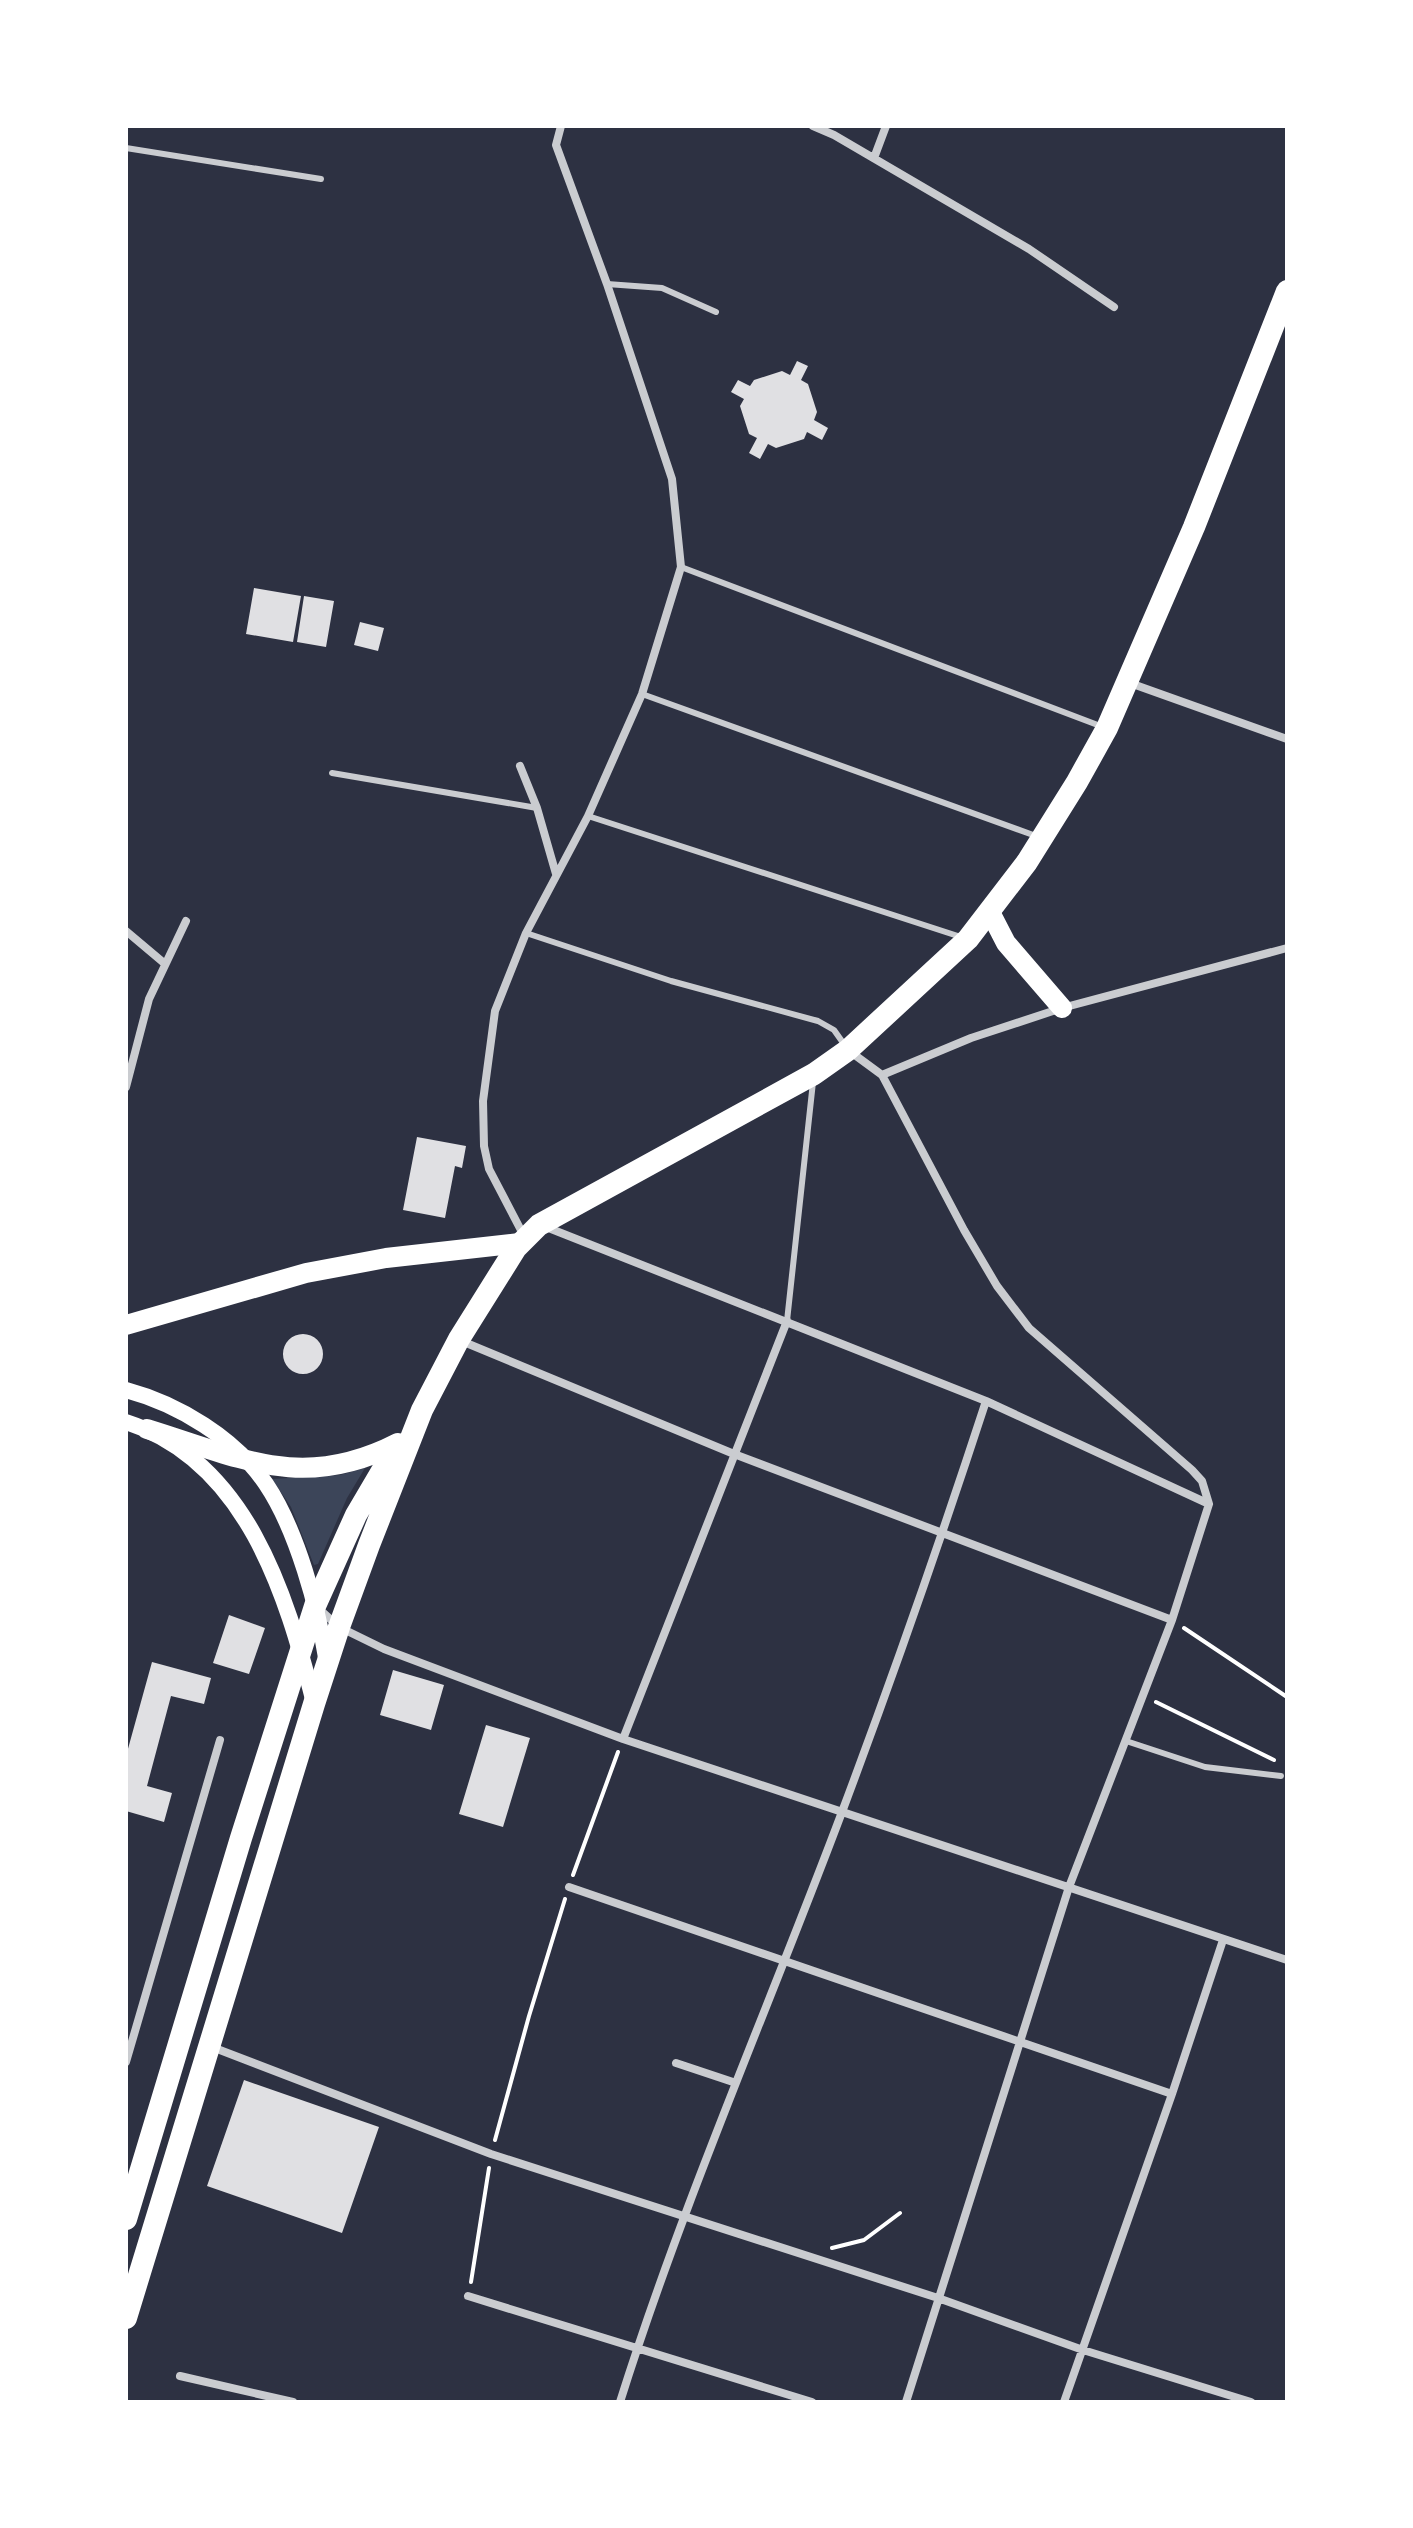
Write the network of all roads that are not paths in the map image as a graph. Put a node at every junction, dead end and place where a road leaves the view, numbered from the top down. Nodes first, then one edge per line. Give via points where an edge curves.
1 (561, 126) edge
2 (813, 126) edge
3 (886, 126) edge
4 (126, 148) edge
5 (874, 158) junction
6 (321, 179) dead end
7 (607, 284) junction
8 (1287, 291) edge
9 (1114, 307) dead end
10 (716, 312) dead end
11 (681, 567) junction
12 (1127, 681) junction
13 (642, 694) junction
14 (1107, 728) junction
15 (1287, 739) edge
16 (520, 766) dead end
17 (332, 773) dead end
18 (537, 808) junction
19 (588, 816) junction
20 (1043, 839) junction
21 (556, 874) junction
22 (990, 912) junction
23 (186, 921) dead end
24 (126, 931) edge
25 (526, 933) junction
26 (968, 939) junction
27 (1287, 948) edge
28 (164, 963) junction
29 (1062, 1008) junction
30 (848, 1050) junction
31 (814, 1074) junction
32 (882, 1075) junction
33 (126, 1087) edge
34 (528, 1235) junction
35 (787, 1321) junction
36 (126, 1325) edge
37 (459, 1339) junction
38 (126, 1390) edge
39 (986, 1401) junction
40 (422, 1410) junction
41 (126, 1422) edge
42 (147, 1429) junction
43 (398, 1443) junction
44 (734, 1454) junction
45 (248, 1461) junction
46 (1209, 1504) junction
47 (943, 1532) junction
48 (315, 1606) junction
49 (1172, 1620) junction
50 (339, 1627) junction
51 (301, 1652) junction
52 (327, 1664) junction
53 (314, 1704) junction
54 (623, 1739) junction
55 (220, 1740) dead end
56 (1126, 1741) junction
57 (1281, 1776) dead end
58 (842, 1812) junction
59 (569, 1887) road end
60 (1069, 1887) junction
61 (1223, 1940) junction
62 (1287, 1960) edge
63 (784, 1962) junction
64 (1020, 2042) junction
65 (208, 2046) junction
66 (126, 2062) edge
67 (676, 2063) dead end
68 (736, 2083) junction
69 (1172, 2094) junction
70 (685, 2217) junction
71 (126, 2219) edge
72 (468, 2296) road end
73 (938, 2298) junction
74 (126, 2318) edge
75 (637, 2348) junction
76 (1083, 2350) junction
77 (180, 2376) dead end
78 (293, 2402) edge
79 (620, 2402) edge
80 (812, 2402) edge
81 (906, 2402) edge
82 (1064, 2402) edge
83 (1251, 2402) edge

1 - 7 street via 556,145
2 - 5 street
3 - 5 street
4 - 6 lane
5 - 9 street via 1029,249
7 - 10 lane via 662,288
7 - 11 street via 672,479
8 - 12 highway
11 - 13 street
11 - 14 lane
12 - 14 highway
12 - 15 street
13 - 19 street
13 - 20 lane
14 - 20 highway
16 - 18 street
17 - 18 lane
18 - 21 street
19 - 21 street
19 - 26 lane
20 - 22 highway
21 - 25 street
22 - 26 highway
22 - 29 main road via 1006,943
23 - 28 street
24 - 28 street
25 - 30 lane via 671,981 818,1021 834,1030
25 - 34 street via 495,1011 483,1101 489,1169
26 - 30 highway
27 - 29 street
28 - 33 street
29 - 32 street
30 - 31 highway
30 - 32 street
31 - 34 highway
31 - 35 lane
32 - 46 street via 964,1230 1029,1328 1192,1470 1202,1481
34 - 35 street
34 - 36 main road via 306,1273
34 - 37 highway
35 - 39 street
35 - 44 street
37 - 40 highway
37 - 44 street
38 - 45 main road via 190,1417
39 - 46 street
39 - 47 street
40 - 43 highway
40 - 50 highway
41 - 42 main road
42 - 45 main road
42 - 51 main road via 175,1444 227,1492 264,1552
43 - 45 main road via 359,1461 327,1468 296,1470
43 - 48 highway via 356,1515
44 - 47 street
44 - 54 street
45 - 48 main road via 283,1517
46 - 49 street
47 - 49 street
47 - 58 street
48 - 50 street
48 - 51 highway
48 - 52 main road
49 - 56 street
50 - 52 highway
50 - 54 street
51 - 53 main road
51 - 71 highway
52 - 53 highway
53 - 65 highway
54 - 58 street
55 - 66 street
56 - 57 lane via 1205,1767
56 - 60 street
58 - 60 street
58 - 63 street
59 - 63 street
60 - 61 street
60 - 64 street
61 - 62 street
61 - 69 street
63 - 64 street
63 - 68 street
64 - 69 street
64 - 73 street
65 - 70 street via 491,2154
65 - 74 highway
67 - 68 street
68 - 70 street
69 - 76 street
70 - 73 street
70 - 75 street
72 - 75 street
73 - 76 street
73 - 81 street
75 - 79 street
75 - 80 street
76 - 82 street
76 - 83 street
77 - 78 street

